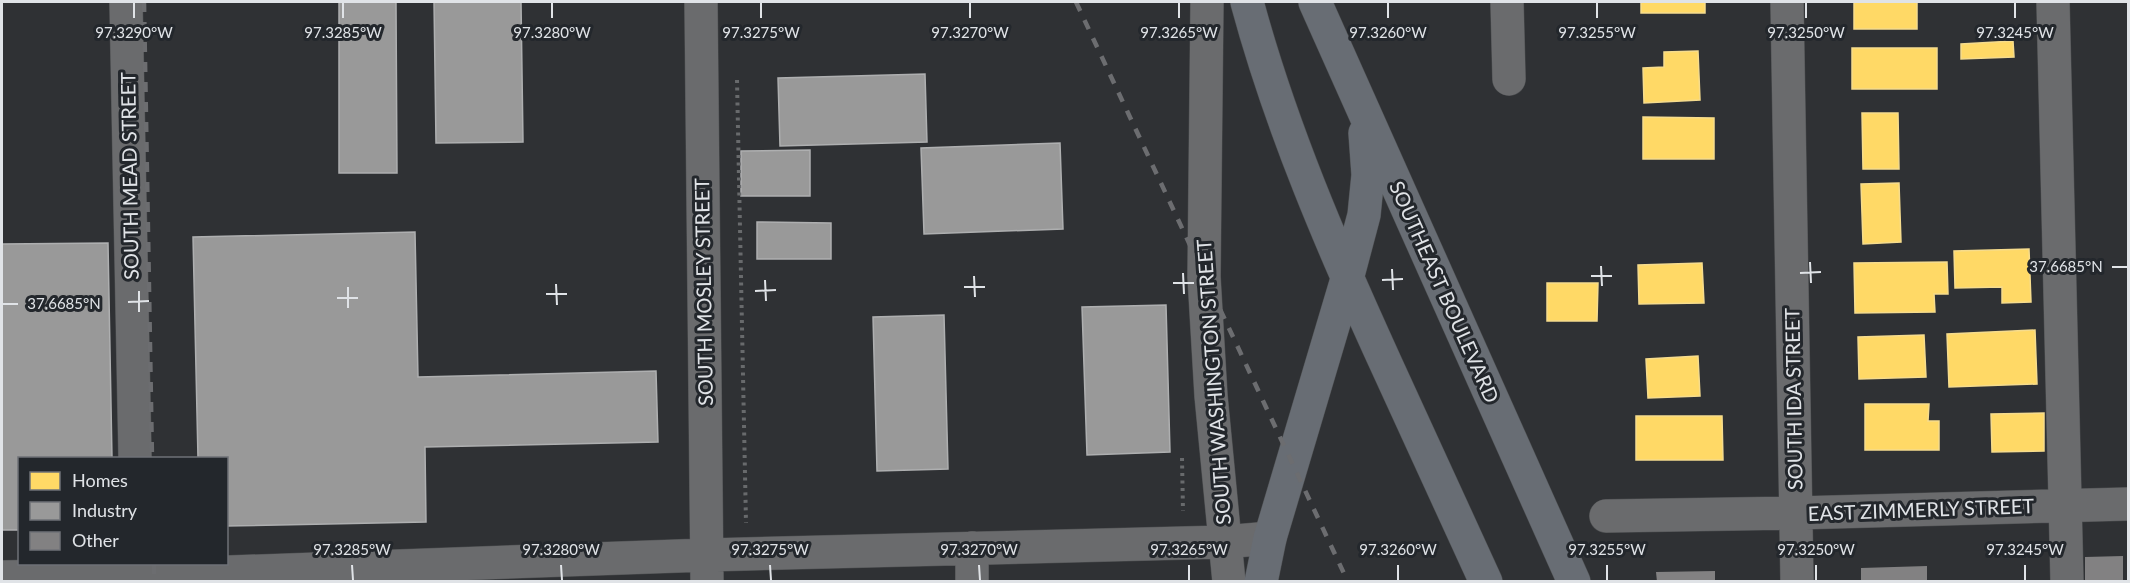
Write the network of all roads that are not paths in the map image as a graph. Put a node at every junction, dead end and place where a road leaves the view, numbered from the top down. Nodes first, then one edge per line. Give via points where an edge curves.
1 (126, 2) edge
2 (701, 2) edge
3 (1208, 2) edge
4 (1247, 2) edge
5 (1315, 2) edge
6 (1507, 2) edge
7 (1787, 2) edge
8 (2053, 2) edge
9 (1509, 79) dead end
10 (1364, 112) junction
11 (1347, 279) junction
12 (135, 457) edge
13 (2128, 504) edge
14 (2066, 506) junction
15 (1796, 513) junction
16 (1606, 516) dead end
17 (1270, 538) junction
18 (1224, 542) junction
19 (972, 548) junction
20 (707, 568) edge
21 (138, 573) edge
22 (2, 577) edge
23 (972, 582) edge
24 (1229, 582) edge
25 (1261, 582) edge
26 (1486, 582) edge
27 (1574, 582) edge
28 (1797, 582) edge
29 (2067, 582) edge

1 - 12 street, SOUTH MEAD STREET
2 - 20 street, SOUTH MOSLEY STREET
3 - 18 street, SOUTH WASHINGTON STREET via 1204,277
4 - 11 main road via 1298,158
5 - 10 main road, SOUTHEAST BOULEVARD
6 - 9 street
7 - 15 street, SOUTH IDA STREET
8 - 14 street
10 - 11 main road via 1368,175 1365,206
10 - 27 main road, SOUTHEAST BOULEVARD
11 - 17 main road
11 - 26 main road
13 - 14 street, EAST ZIMMERLY STREET
14 - 15 street, EAST ZIMMERLY STREET
14 - 29 street
15 - 16 street, EAST ZIMMERLY STREET
15 - 28 street, SOUTH IDA STREET
17 - 18 street
17 - 25 main road
18 - 19 street
18 - 24 street, SOUTH WASHINGTON STREET
19 - 20 street via 747,554
19 - 23 street
20 - 21 street
21 - 22 street

